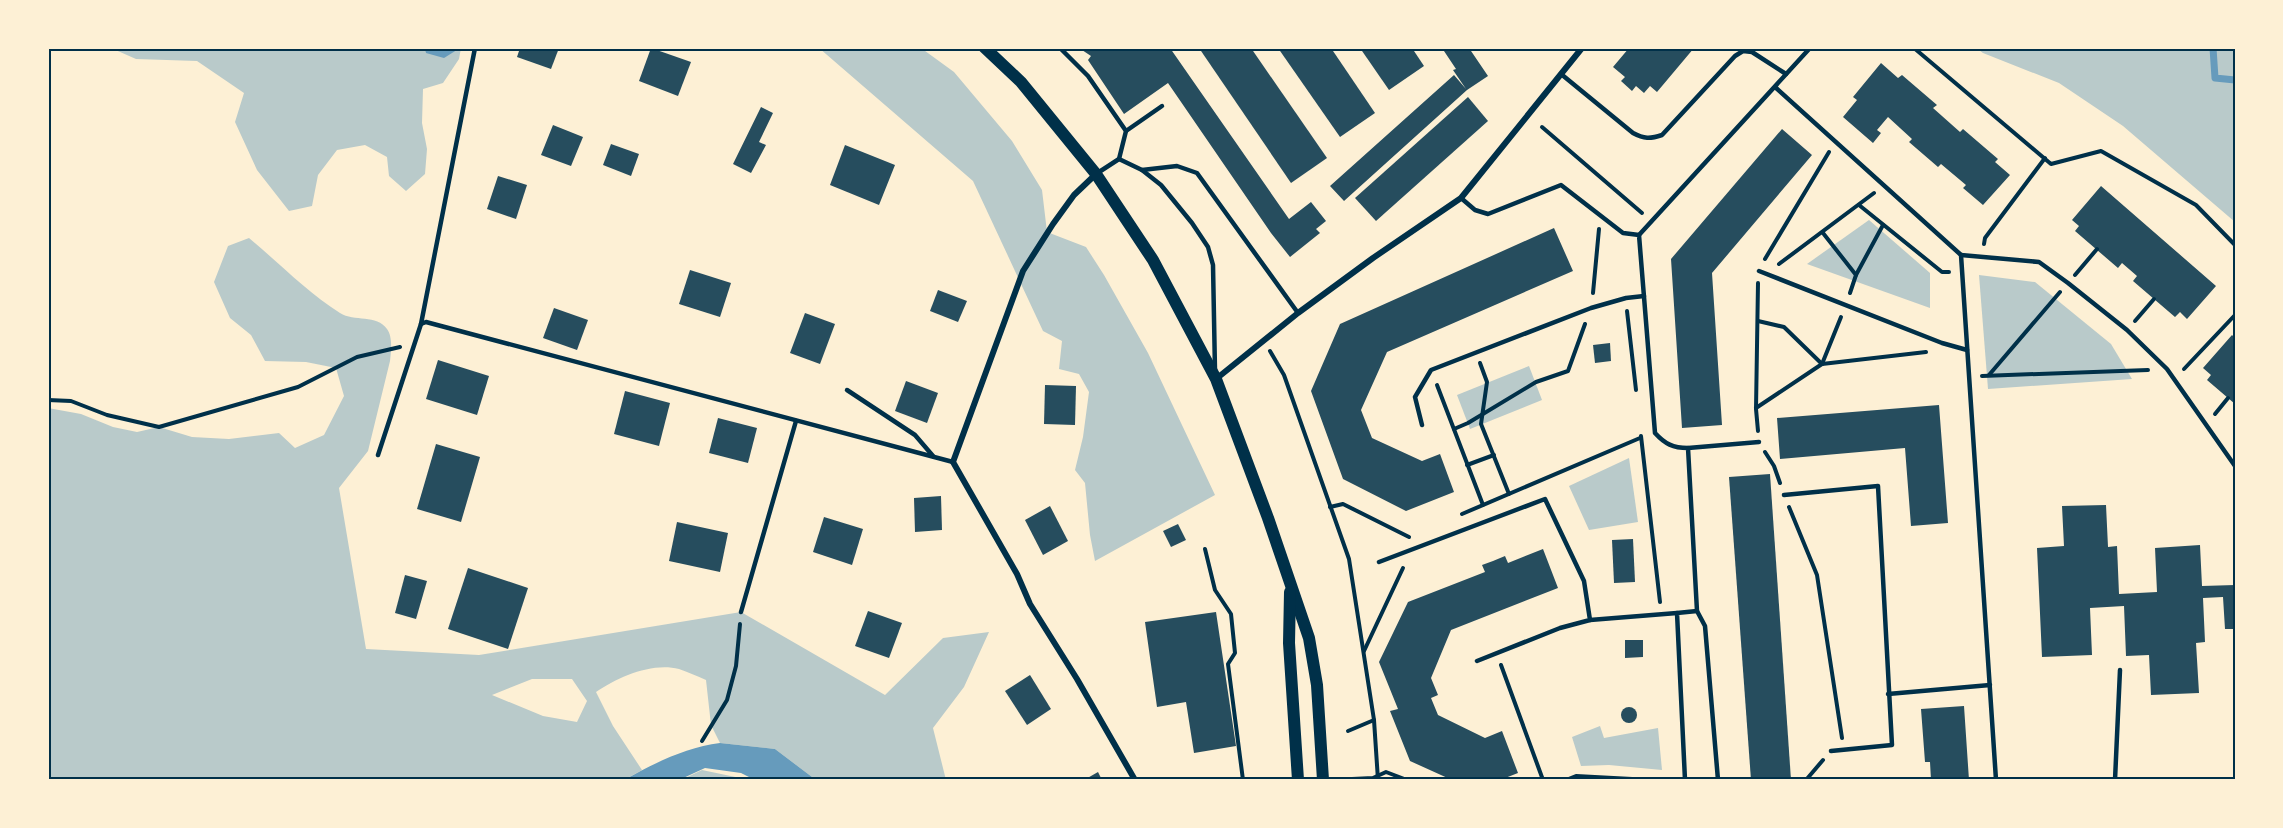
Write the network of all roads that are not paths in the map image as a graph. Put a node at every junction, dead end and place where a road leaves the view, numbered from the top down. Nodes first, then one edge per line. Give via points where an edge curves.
1 (475, 48) edge
2 (986, 48) edge
3 (1060, 48) edge
4 (1582, 48) edge
5 (1810, 48) edge
6 (1561, 74) junction
7 (1786, 74) junction
8 (1775, 87) junction
9 (1162, 106) dead end
10 (1126, 131) junction
11 (1119, 159) junction
12 (1142, 170) junction
13 (1096, 174) junction
14 (1461, 198) junction
15 (1639, 235) junction
16 (1961, 255) junction
17 (1759, 271) road end
18 (1644, 296) junction
19 (1298, 313) junction
20 (421, 324) junction
21 (1967, 350) junction
22 (1216, 379) junction
23 (847, 390) dead end
24 (796, 421) junction
25 (1422, 424) dead end
26 (1759, 442) road end
27 (1688, 448) junction
28 (378, 455) dead end
29 (933, 456) junction
30 (953, 462) junction
31 (2235, 466) edge
32 (1784, 495) road end
33 (1379, 562) dead end
34 (1290, 582) junction
35 (1697, 611) junction
36 (741, 612) road end
37 (1677, 613) junction
38 (1590, 620) junction
39 (1477, 661) dead end
40 (2120, 670) dead end
41 (1990, 685) junction
42 (1888, 694) junction
43 (1831, 751) road end
44 (1135, 780) edge
45 (1298, 780) edge
46 (1323, 780) edge
47 (1685, 780) edge
48 (1718, 780) edge
49 (1996, 780) edge
50 (2115, 780) edge

1 - 20 lane
2 - 13 main road via 1021,82
3 - 10 lane via 1088,76
4 - 6 street
5 - 7 lane
6 - 7 lane via 1643,138 1662,135 1743,51 1752,52
6 - 14 street
7 - 8 lane
8 - 15 lane
8 - 16 lane
9 - 10 lane
10 - 11 lane
11 - 12 lane
11 - 13 lane
12 - 19 lane via 1177,166 1197,172
12 - 22 lane via 1161,184 1208,247 1213,265
13 - 22 main road via 1153,260
13 - 30 street via 1074,195 1023,271
14 - 15 lane via 1475,210 1488,214 1561,185 1623,233
14 - 19 street
15 - 18 lane
16 - 21 lane
16 - 31 lane via 2039,262 2068,283 2168,369
17 - 21 lane
18 - 25 lane via 1591,309 1431,370 1415,397
18 - 27 lane via 1655,433 1675,448
19 - 22 street
20 - 24 lane via 426,322
20 - 28 lane
21 - 41 lane
22 - 34 main road
23 - 29 lane via 915,435
24 - 29 lane
24 - 36 lane
26 - 27 lane
27 - 35 lane
29 - 30 lane
30 - 44 street via 1030,604
32 - 42 lane via 1878,486
33 - 38 lane via 1545,499 1584,581
34 - 45 main road via 1289,643
34 - 46 main road via 1308,638 1317,685
35 - 37 lane
35 - 48 lane via 1705,626
37 - 38 lane
37 - 47 lane
38 - 39 lane
40 - 50 lane
41 - 42 lane
41 - 49 lane
42 - 43 lane via 1892,745

